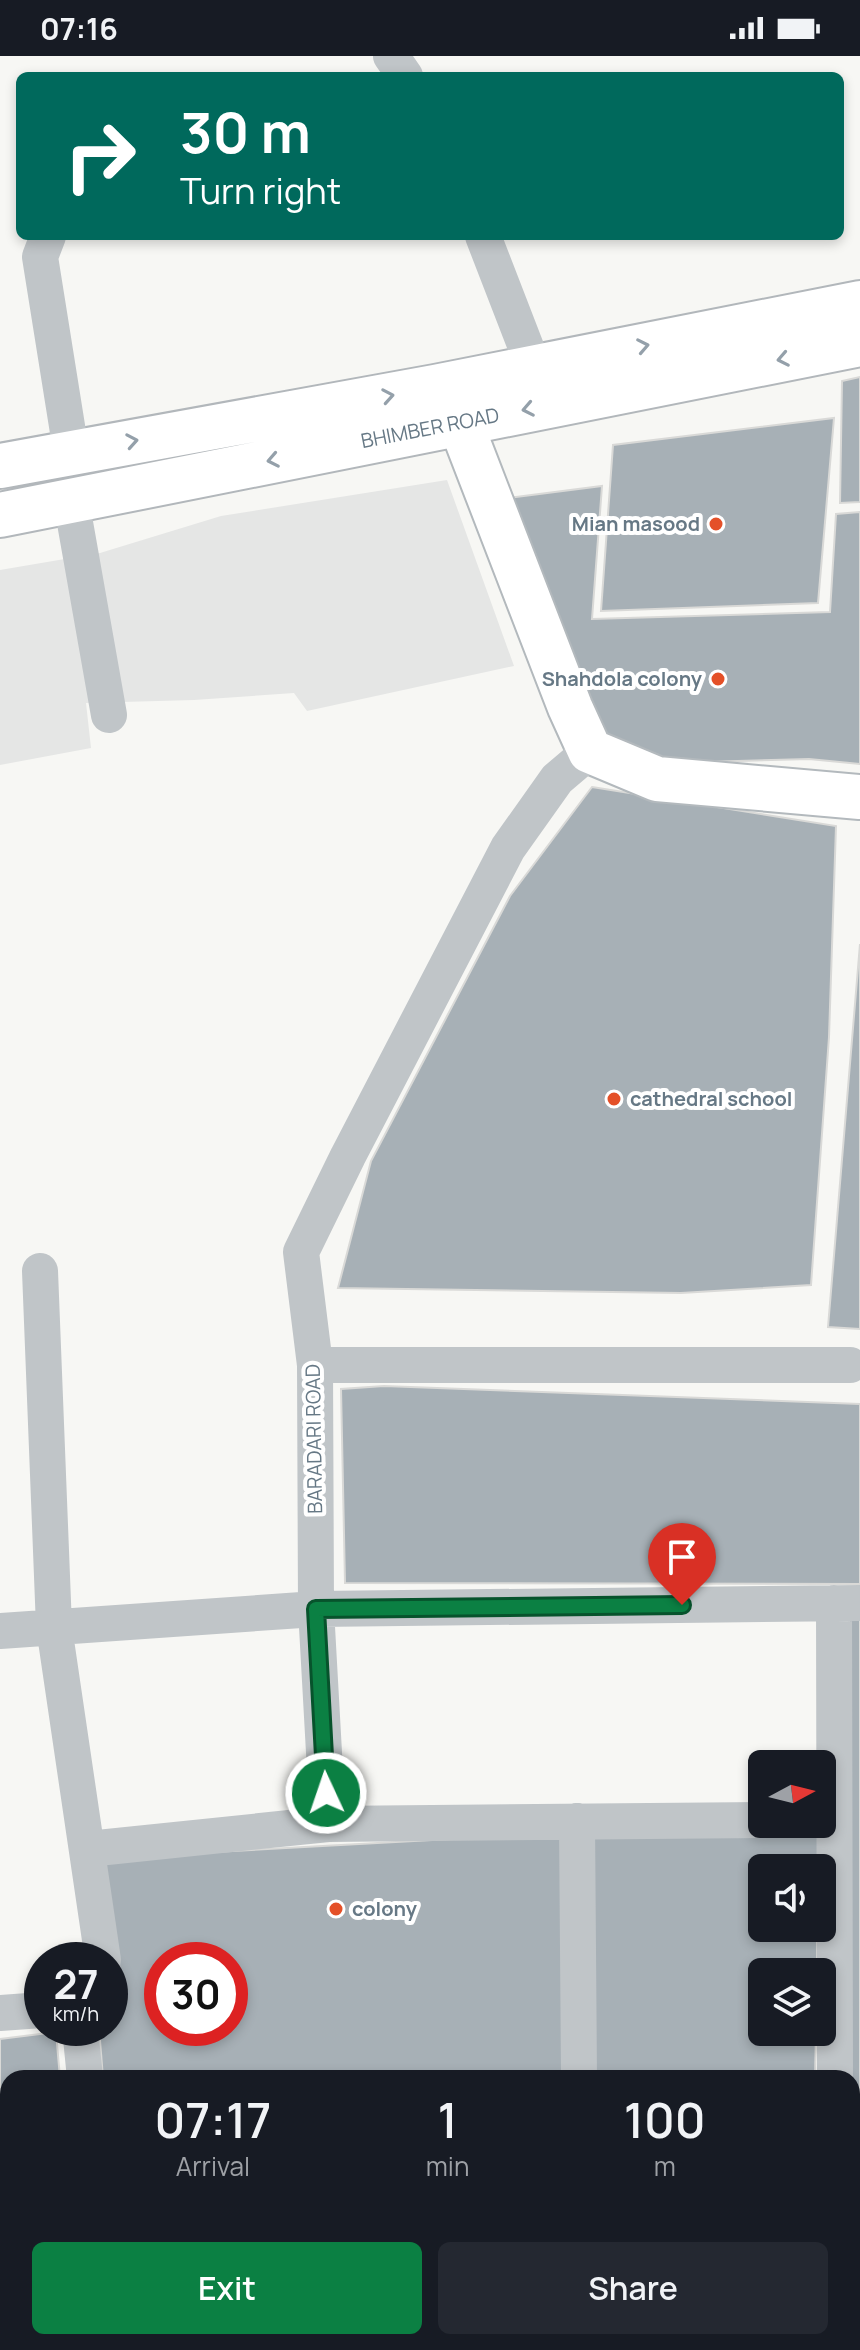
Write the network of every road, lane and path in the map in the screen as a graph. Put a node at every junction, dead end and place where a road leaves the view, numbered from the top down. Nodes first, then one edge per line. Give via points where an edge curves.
1 (46, 240) edge
2 (485, 240) edge
3 (860, 303) edge
4 (860, 344) edge
5 (534, 368) junction
6 (448, 405) junction
7 (71, 451) junction
8 (0, 466) edge
9 (71, 500) junction
10 (0, 515) edge
11 (109, 715) dead end
12 (590, 751) junction
13 (860, 797) edge
14 (40, 1271) dead end
15 (315, 1365) junction
16 (850, 1365) dead end
17 (847, 1603) edge
18 (316, 1609) junction
19 (54, 1627) junction
20 (0, 1631) edge
21 (833, 1750) edge
22 (748, 1820) edge
23 (577, 1821) junction
24 (328, 1824) junction
25 (828, 1838) edge
26 (88, 1849) junction
27 (101, 1942) edge
28 (24, 2011) edge
29 (0, 2013) edge
30 (82, 2046) edge
31 (84, 2070) edge
32 (579, 2070) edge
33 (835, 2070) edge

1 - 7 street via 40,257
2 - 5 street
5 -> 3 main road, BHIMBER ROAD
4 -> 6 main road, BHIMBER ROAD
5 - 6 main road, BHIMBER ROAD
7 -> 6 main road, BHIMBER ROAD
6 -> 9 main road, BHIMBER ROAD
6 - 12 main road
7 - 8 main road, BHIMBER ROAD
9 - 10 main road, BHIMBER ROAD
9 - 11 street
12 - 13 main road via 657,779
12 - 15 street, BARADARI ROAD via 557,779 508,848 301,1252
14 - 19 street
15 - 16 street
15 - 18 street, BARADARI ROAD
17 - 18 street
17 - 21 street
18 - 19 street
18 - 24 street, BARADARI ROAD
19 - 20 street
19 - 26 street
22 - 23 street
23 - 24 street
23 - 32 street
24 - 26 street
25 - 33 street
26 - 27 street
28 - 29 street
30 - 31 street

